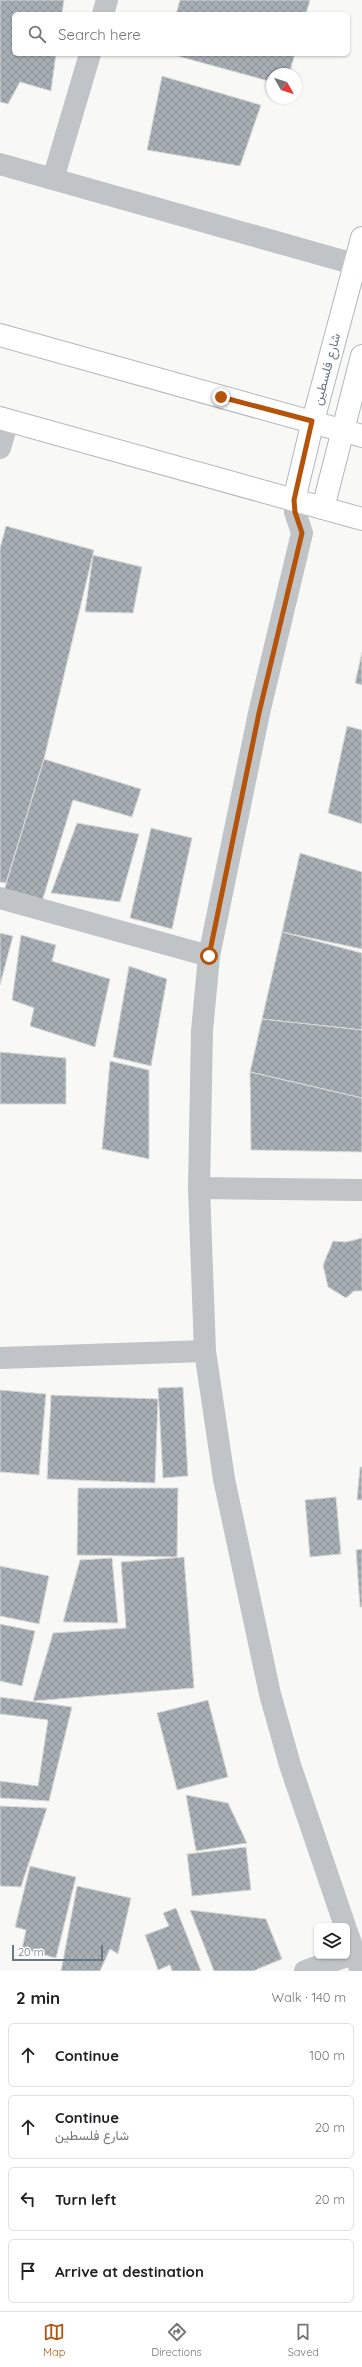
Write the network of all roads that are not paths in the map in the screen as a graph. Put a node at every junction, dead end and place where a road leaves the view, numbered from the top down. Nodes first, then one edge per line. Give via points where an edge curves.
1 (107, 0) edge
2 (104, 12) edge
3 (89, 56) edge
4 (0, 164) edge
5 (53, 179) junction
6 (362, 238) edge
7 (354, 264) junction
8 (0, 335) edge
9 (362, 356) edge
10 (4, 420) edge
11 (312, 421) junction
12 (352, 433) edge
13 (0, 448) edge
14 (294, 500) junction
15 (323, 508) junction
16 (362, 519) edge
17 (302, 533) junction
18 (0, 898) edge
19 (209, 956) junction
20 (199, 1188) junction
21 (362, 1190) edge
22 (206, 1351) junction
23 (0, 1358) edge
24 (344, 1923) edge
25 (350, 1948) edge
26 (352, 1959) edge
27 (305, 1971) edge

1 - 2 street
3 - 5 street
4 - 5 street
5 - 7 street
6 - 7 main road, شارع فلسطين
7 - 11 main road, شارع فلسطين
8 - 11 main road
9 - 12 main road
10 - 13 street
10 - 14 main road
11 - 12 main road
11 - 14 main road, شارع فلسطين
12 - 15 main road
14 - 15 main road
14 - 17 street
15 - 16 main road
15 - 17 street
17 - 19 street via 259,713
18 - 19 street
19 - 20 street via 201,1039
20 - 21 street
20 - 22 street
22 - 23 street
22 - 24 street via 224,1479 270,1694 290,1765
25 - 26 street
26 - 27 street

